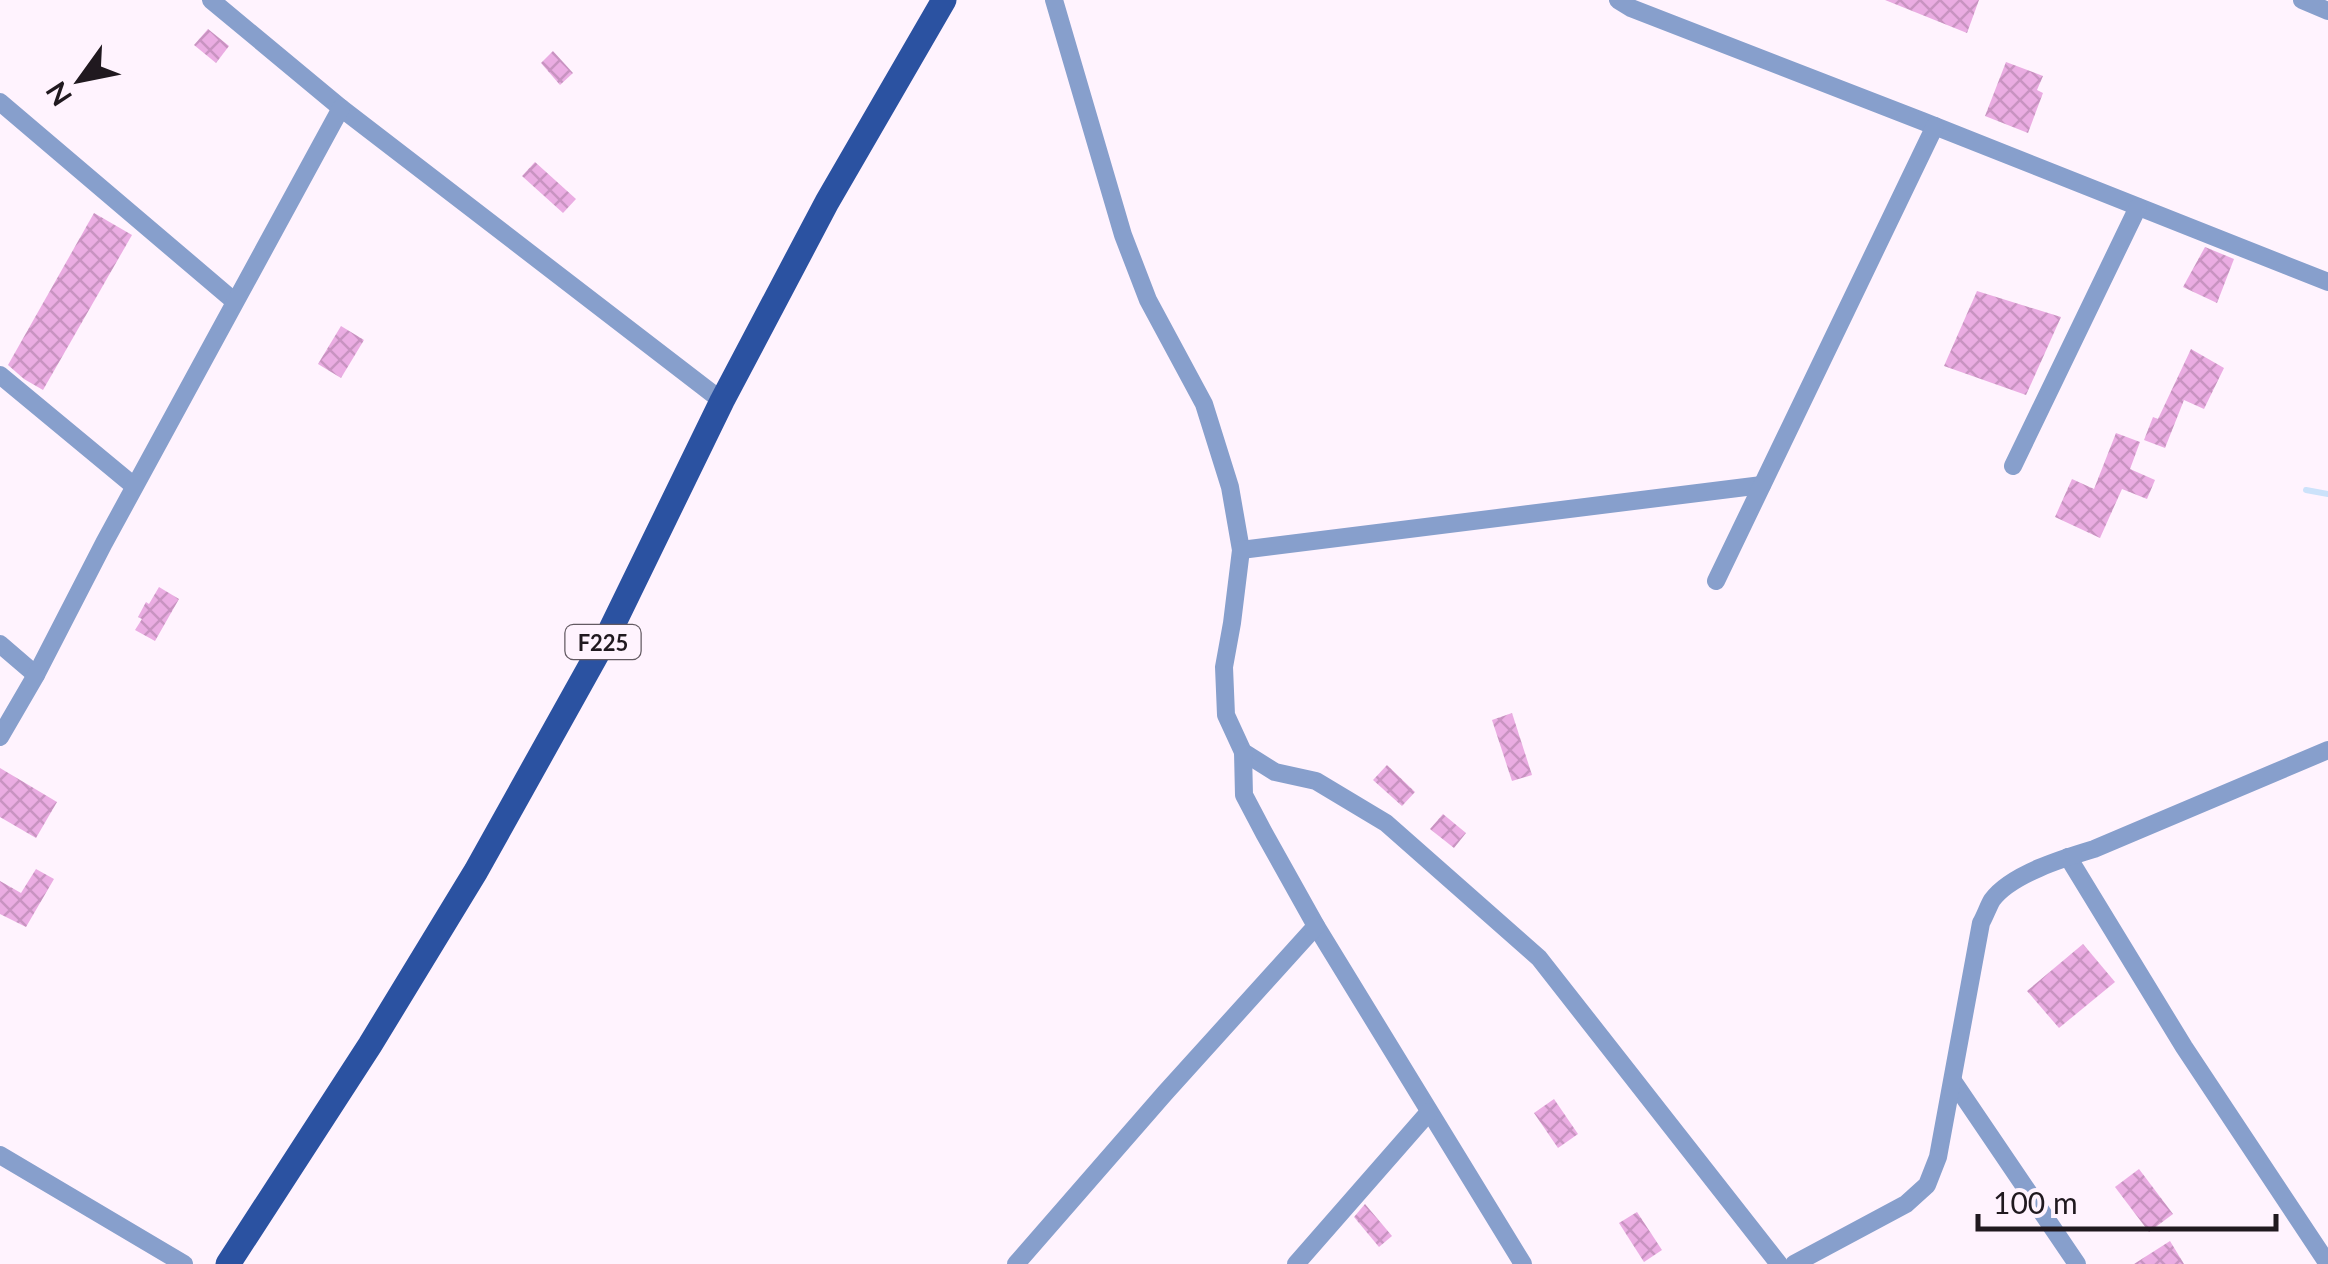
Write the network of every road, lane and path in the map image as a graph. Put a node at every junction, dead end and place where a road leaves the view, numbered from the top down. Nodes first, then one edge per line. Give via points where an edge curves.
1 (211, 0) edge
2 (944, 0) edge
3 (1054, 0) edge
4 (1618, 0) edge
5 (2302, 0) edge
6 (2328, 11) edge
7 (0, 102) edge
8 (341, 108) junction
9 (1936, 126) junction
10 (2138, 207) junction
11 (2328, 282) edge
12 (234, 301) junction
13 (0, 375) edge
14 (722, 401) junction
15 (2013, 466) dead end
16 (1762, 485) junction
17 (134, 486) junction
18 (1241, 550) junction
19 (1716, 581) dead end
20 (0, 644) edge
21 (36, 675) junction
22 (0, 737) edge
23 (2328, 750) edge
24 (1244, 752) junction
25 (2068, 856) junction
26 (1316, 926) junction
27 (1953, 1081) junction
28 (1429, 1112) junction
29 (0, 1155) edge
30 (184, 1264) edge
31 (228, 1264) edge
32 (1016, 1264) edge
33 (1296, 1264) edge
34 (1523, 1264) edge
35 (1779, 1264) edge
36 (1794, 1264) edge
37 (2077, 1264) edge
38 (2328, 1264) edge

1 - 8 street
2 - 14 main road, F225
3 - 18 street via 1122,235 1204,404 1230,486
4 - 9 street
5 - 6 street
7 - 12 street
8 - 12 street
8 - 14 street
9 - 10 street
9 - 16 street
10 - 11 street
10 - 15 street
12 - 17 street
13 - 17 street
14 - 31 main road, F225 via 610,629 476,871
16 - 18 street
16 - 19 street
17 - 21 street
18 - 24 street via 1224,667 1226,716
20 - 21 street
21 - 22 street
23 - 25 street
24 - 26 street via 1244,795
24 - 35 street via 1275,772 1316,781 1386,823 1539,958
25 - 27 street via 2012,882 1992,900 1981,923
25 - 38 street via 2184,1048
26 - 28 street
26 - 32 street
27 - 36 street via 1927,1185 1906,1204
27 - 37 street
28 - 33 street
28 - 34 street
29 - 30 street

